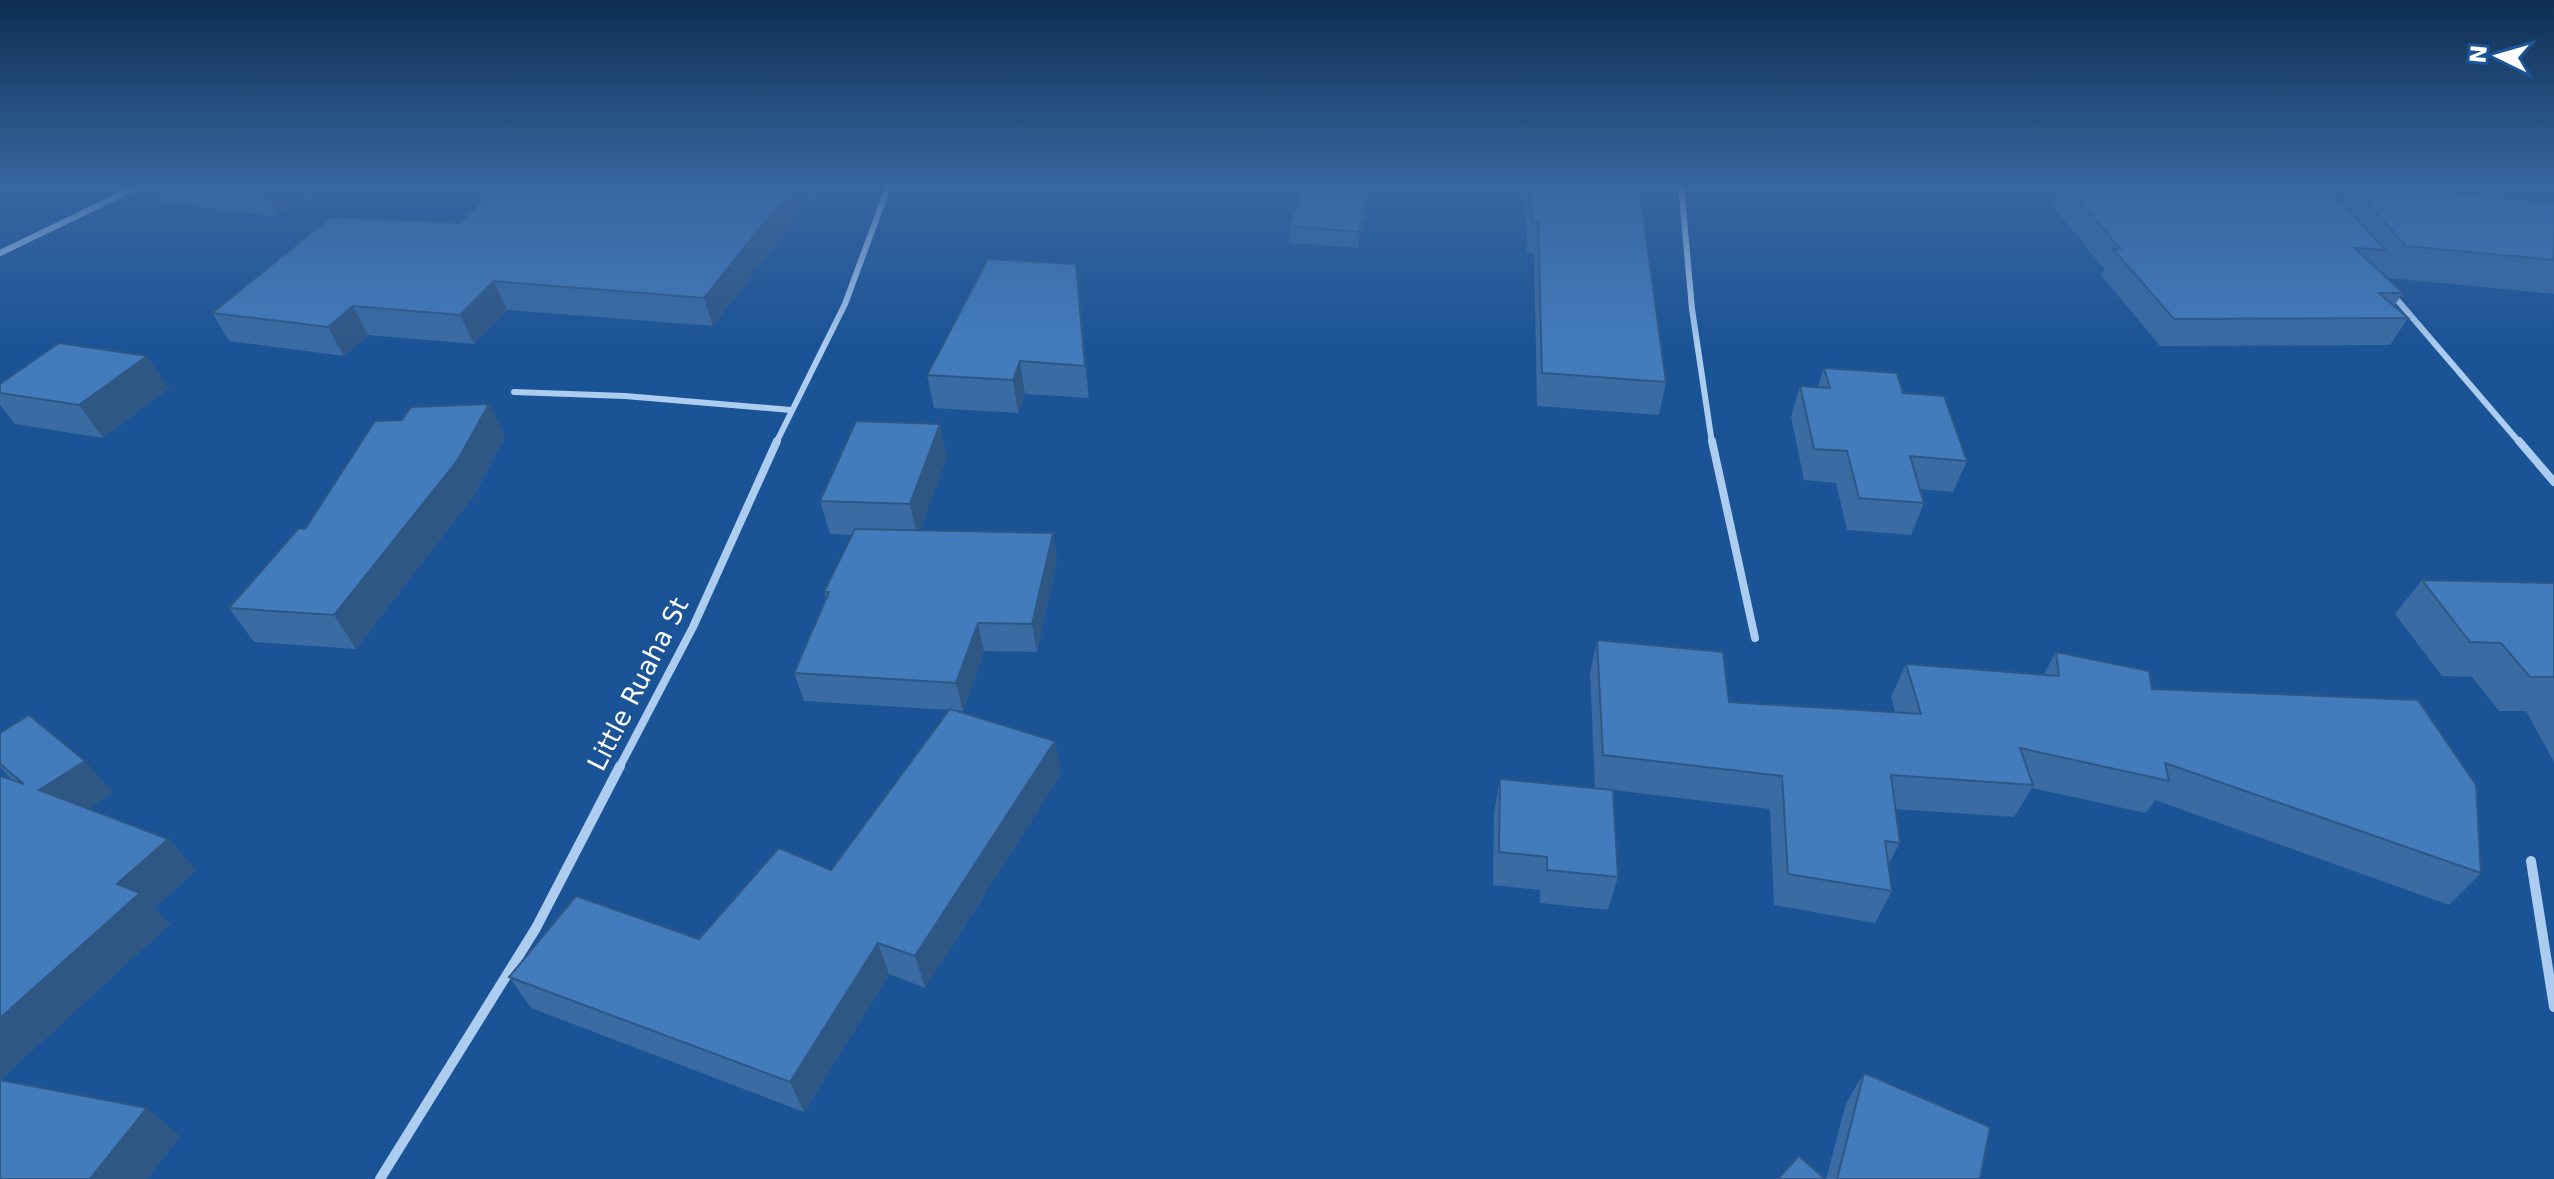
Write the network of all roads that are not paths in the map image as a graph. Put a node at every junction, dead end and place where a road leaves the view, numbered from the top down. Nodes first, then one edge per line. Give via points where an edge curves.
1 (27, 240) edge
2 (869, 240) edge
3 (1686, 240) edge
4 (0, 253) edge
5 (2382, 283) edge
6 (514, 392) dead end
7 (791, 410) junction
8 (2554, 482) edge
9 (1755, 638) dead end
10 (2531, 861) dead end
11 (2554, 1007) edge
12 (380, 1179) edge

1 - 4 street
2 - 7 street, Little Ruaha St via 845,304
3 - 9 street via 1712,441
5 - 8 street
6 - 7 street
7 - 12 street, Little Ruaha St via 693,627 536,928
10 - 11 street

